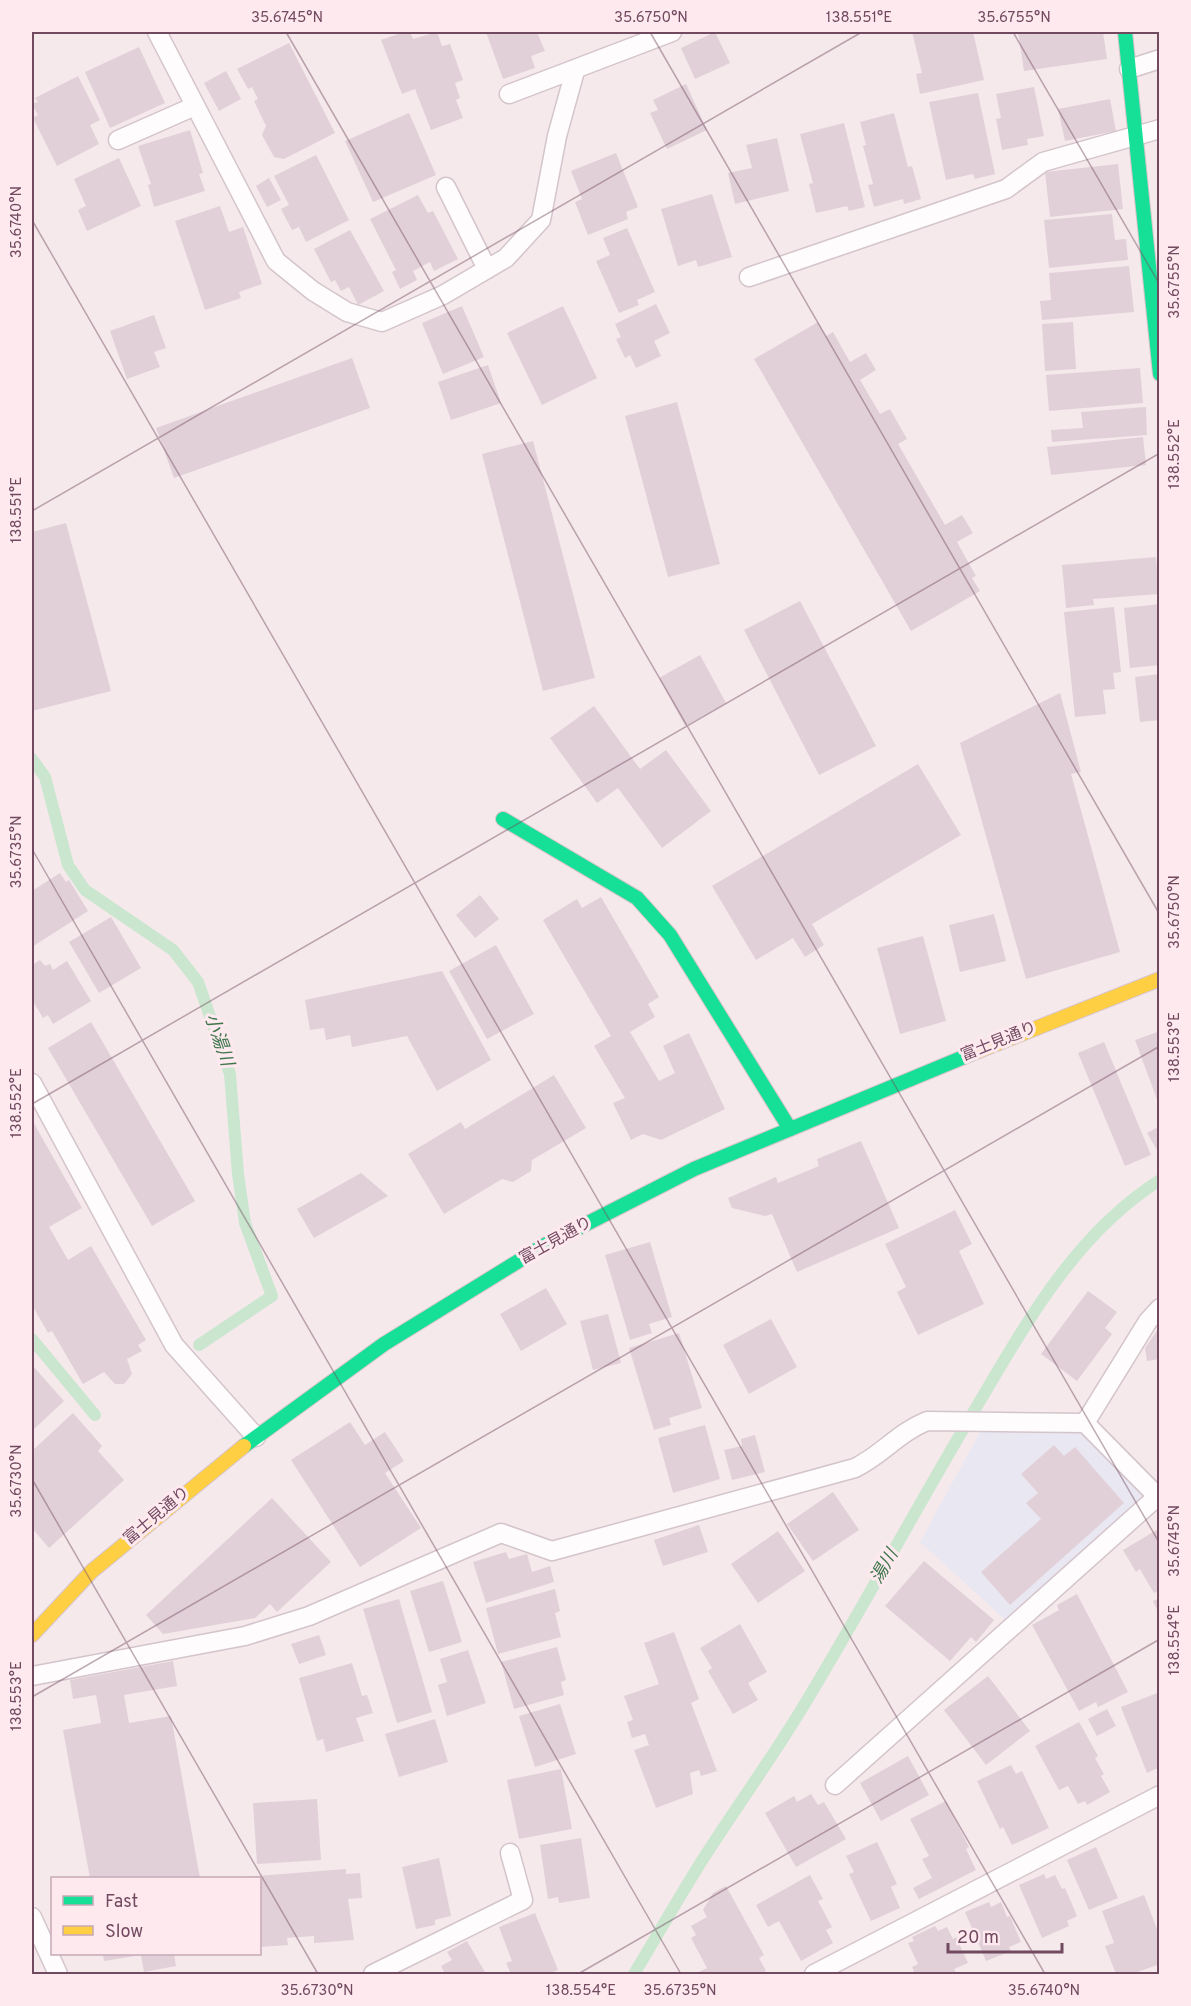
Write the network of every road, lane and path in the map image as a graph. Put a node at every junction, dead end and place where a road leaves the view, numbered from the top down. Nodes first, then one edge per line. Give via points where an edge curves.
1 (156, 32) edge
2 (672, 32) edge
3 (1125, 32) edge
4 (1160, 59) edge
5 (1129, 69) junction
6 (575, 71) junction
7 (509, 94) dead end
8 (195, 106) junction
9 (1160, 129) edge
10 (1136, 136) junction
11 (118, 140) dead end
12 (446, 187) dead end
13 (487, 269) junction
14 (749, 277) dead end
15 (1160, 374) edge
16 (503, 819) dead end
17 (1160, 979) edge
18 (32, 1083) edge
19 (790, 1129) junction
20 (1160, 1308) edge
21 (1085, 1423) junction
22 (256, 1437) junction
23 (1159, 1498) edge
24 (32, 1635) edge
25 (32, 1676) edge
26 (835, 1785) dead end
27 (1160, 1795) edge
28 (510, 1853) dead end
29 (32, 1917) edge
30 (58, 1974) edge
31 (373, 1974) edge
32 (814, 1974) edge

1 - 8 lane
2 - 6 lane
3 - 5 street
4 - 5 lane
5 - 10 street
6 - 7 lane
6 - 13 lane via 540,220 506,258
8 - 11 lane
8 - 13 lane via 276,261 347,312 382,322 443,295
9 - 10 lane
10 - 14 lane via 1043,162 1006,189
10 - 15 street
12 - 13 lane
16 - 19 street via 637,898 670,935
17 - 19 street, 富士見通り
18 - 22 lane via 174,1345
19 - 22 street, 富士見通り via 694,1169 543,1246 384,1344
20 - 21 lane
21 - 23 lane
21 - 25 lane via 927,1421 906,1430 874,1459 855,1468 552,1551 501,1533 309,1616 256,1633
22 - 24 street, 富士見通り via 220,1462 92,1571
23 - 26 lane
27 - 32 lane
28 - 31 lane via 523,1900
29 - 30 lane

